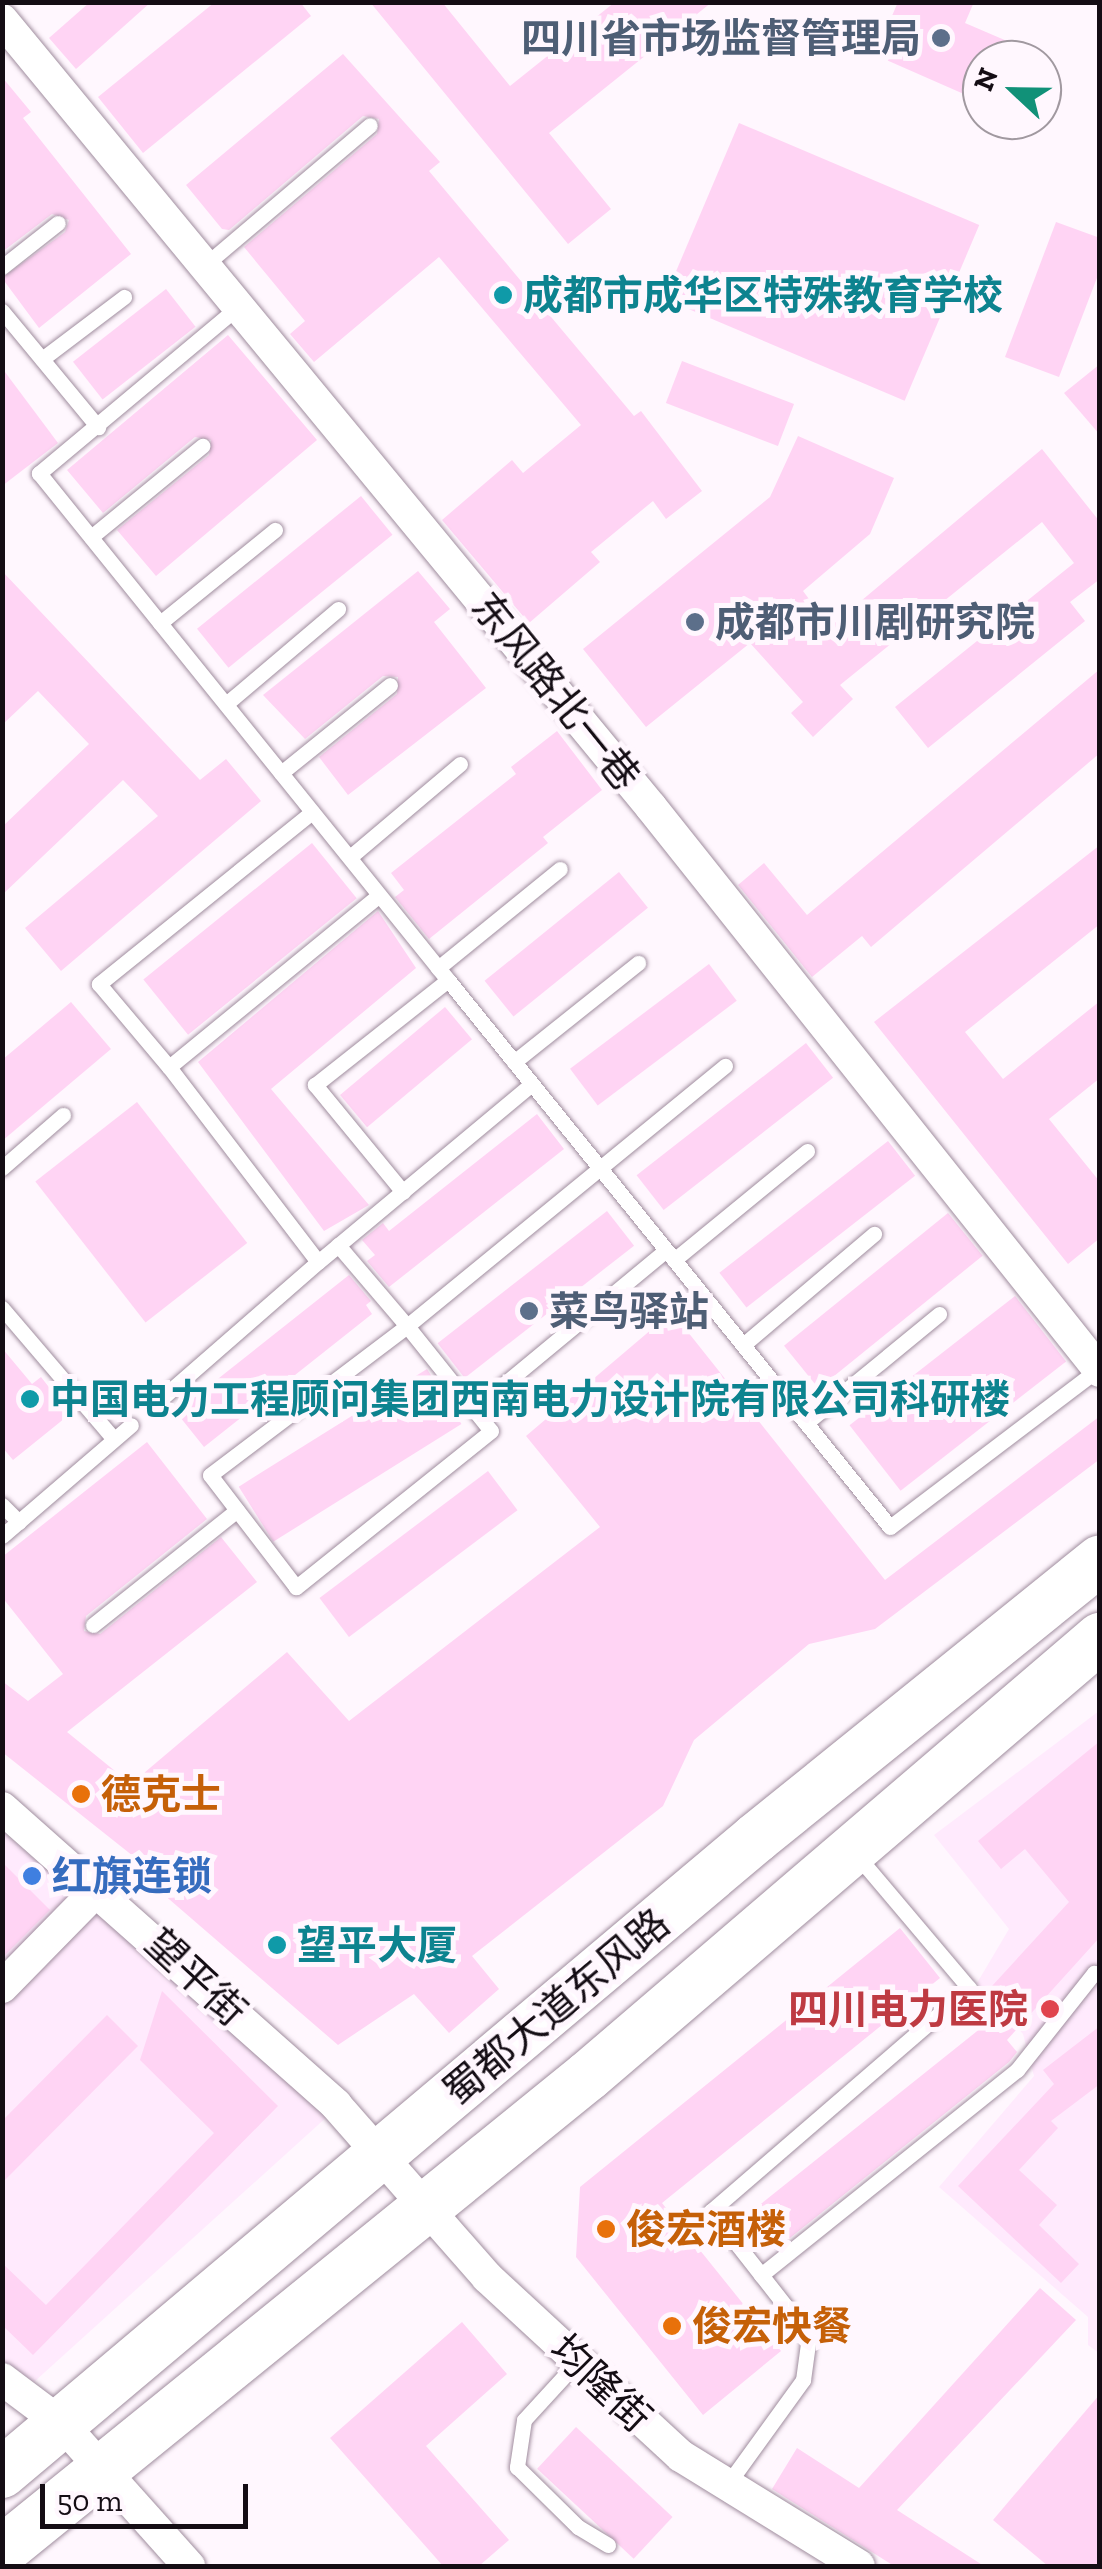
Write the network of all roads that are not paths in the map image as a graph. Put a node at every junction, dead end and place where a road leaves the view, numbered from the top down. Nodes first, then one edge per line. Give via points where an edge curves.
1 (2, 20) edge
2 (370, 125) dead end
3 (58, 223) dead end
4 (205, 265) junction
5 (2, 267) edge
6 (124, 297) dead end
7 (238, 306) junction
8 (2, 311) edge
9 (9, 331) edge
10 (42, 358) junction
11 (98, 427) junction
12 (202, 446) dead end
13 (275, 530) dead end
14 (91, 538) junction
15 (338, 608) dead end
16 (160, 623) junction
17 (390, 685) dead end
18 (226, 704) junction
19 (460, 764) dead end
20 (281, 773) junction
21 (312, 812) junction
22 (350, 857) junction
23 (560, 869) dead end
24 (380, 895) junction
25 (638, 963) dead end
26 (443, 974) junction
27 (514, 1062) junction
28 (725, 1066) dead end
29 (169, 1067) junction
30 (532, 1084) junction
31 (63, 1115) dead end
32 (806, 1151) dead end
33 (599, 1167) junction
34 (2, 1168) edge
35 (403, 1192) junction
36 (874, 1234) dead end
37 (338, 1246) junction
38 (670, 1255) junction
39 (318, 1262) junction
40 (2, 1308) edge
41 (939, 1314) dead end
42 (407, 1326) junction
43 (743, 1345) junction
44 (1099, 1370) edge
45 (163, 1398) dead end
46 (474, 1409) junction
47 (806, 1423) junction
48 (132, 1426) dead end
49 (114, 1440) junction
50 (2, 1505) edge
51 (237, 1510) junction
52 (19, 1522) junction
53 (2, 1536) edge
54 (1100, 1560) edge
55 (93, 1624) dead end
56 (1100, 1638) edge
57 (2, 1808) edge
58 (852, 1850) junction
59 (99, 1888) junction
60 (1100, 1975) edge
61 (2, 1988) edge
62 (382, 2153) junction
63 (426, 2203) junction
64 (761, 2275) junction
65 (578, 2361) junction
66 (2, 2379) edge
67 (62, 2424) junction
68 (10, 2467) edge
69 (106, 2468) junction
70 (727, 2485) junction
71 (608, 2544) dead end
72 (2, 2551) edge
73 (189, 2566) edge
74 (859, 2566) edge

1 - 4 street, 东风路北一巷
2 - 4 lane
3 - 5 lane
4 - 7 street, 东风路北一巷
6 - 10 lane
7 - 11 lane
7 - 44 street, 东风路北一巷 via 652,807
8 - 9 lane
9 - 10 lane
10 - 11 lane
11 - 14 lane via 40,474
12 - 14 lane
13 - 16 lane
14 - 16 lane
15 - 18 lane
16 - 18 lane
17 - 20 lane
18 - 20 lane
19 - 22 lane
20 - 21 lane
21 - 22 lane
21 - 29 lane via 99,984
22 - 24 lane
23 - 26 lane
24 - 26 lane
24 - 29 lane
25 - 27 lane
26 - 27 lane
26 - 35 lane via 314,1085
27 - 30 lane
28 - 33 lane
29 - 39 lane
30 - 33 lane
30 - 35 lane
31 - 34 lane
32 - 38 lane
33 - 38 lane
33 - 42 lane
35 - 37 lane
36 - 43 lane
37 - 39 lane
37 - 42 lane
38 - 43 lane
38 - 46 lane
39 - 45 lane
40 - 49 lane
41 - 47 lane
42 - 46 lane
42 - 51 lane via 210,1476
43 - 47 lane
44 - 47 lane via 890,1527
46 - 51 lane via 491,1432 296,1587
48 - 49 lane
49 - 52 lane
50 - 52 lane
51 - 55 lane
52 - 53 lane
54 - 62 main road, 蜀都大道东风路
56 - 58 main road, 蜀都大道东风路
57 - 59 street, 望平街
58 - 63 main road, 蜀都大道东风路 via 588,2076
58 - 64 lane via 969,1988 711,2211
59 - 61 street
59 - 62 street, 望平街
60 - 64 lane via 1094,1973 1017,2070
62 - 63 street, 均隆街
62 - 67 main road, 蜀都大道东风路
63 - 65 street, 均隆街 via 486,2276
63 - 69 main road, 蜀都大道东风路
64 - 70 lane via 809,2336 804,2380
65 - 70 street, 均隆街 via 680,2456
65 - 71 lane via 524,2420 517,2467 578,2527
66 - 67 street
67 - 68 main road, 蜀都大道东风路
67 - 69 street
69 - 72 main road, 蜀都大道东风路
69 - 73 street
70 - 74 street, 均隆街

